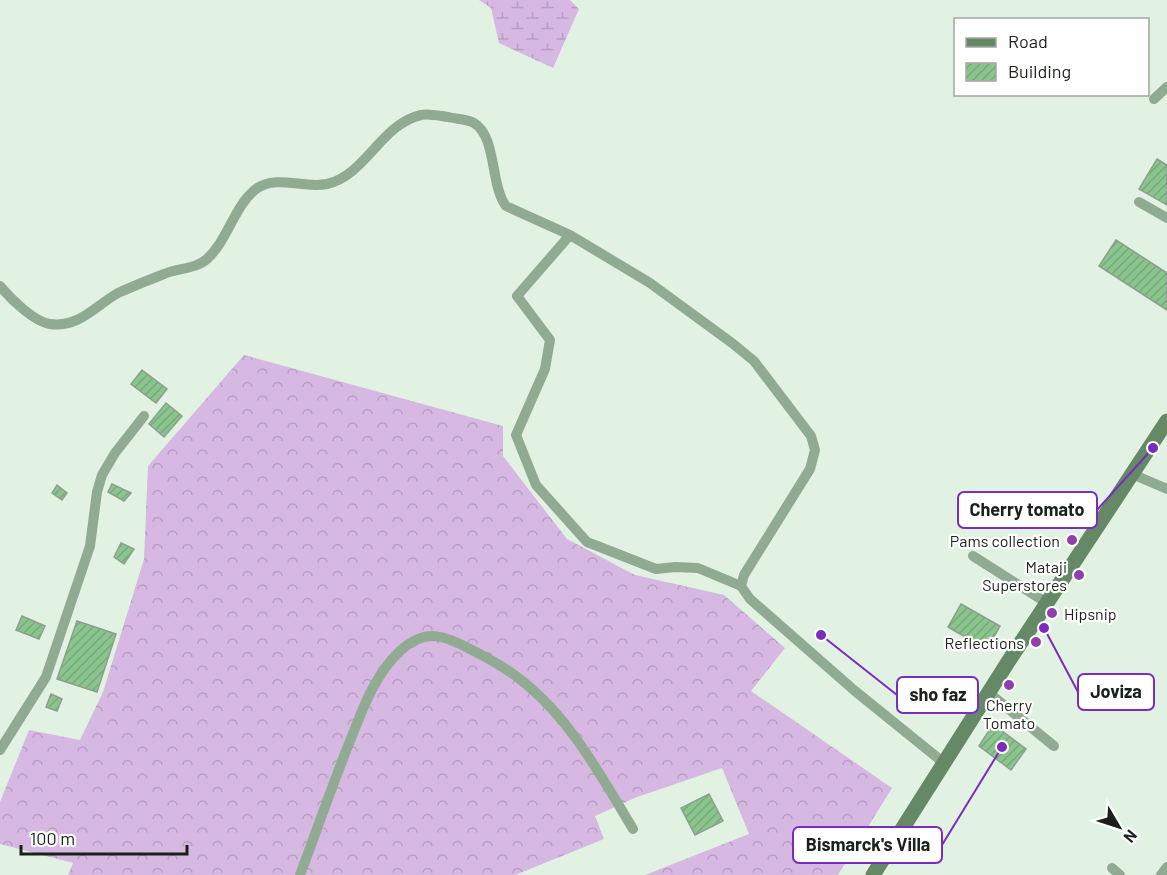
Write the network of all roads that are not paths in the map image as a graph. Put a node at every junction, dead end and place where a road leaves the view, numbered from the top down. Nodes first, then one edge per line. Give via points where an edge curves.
1 (1167, 87) edge
2 (1154, 99) dead end
3 (1139, 202) dead end
4 (1167, 218) edge
5 (570, 235) junction
6 (0, 286) edge
7 (144, 416) dead end
8 (1167, 421) edge
9 (1132, 474) junction
10 (1167, 489) edge
11 (973, 556) dead end
12 (741, 586) junction
13 (1047, 603) junction
14 (989, 693) junction
15 (1054, 746) dead end
16 (0, 750) edge
17 (944, 763) junction
18 (633, 829) dead end
19 (1167, 867) edge
20 (300, 875) edge
21 (873, 875) edge
22 (1161, 875) edge

1 - 2 street
3 - 4 street
5 - 6 street via 507,206 500,197 483,132 474,122 423,114 391,132 344,178 306,186 268,182 254,191 221,245 205,261 118,294 76,322 47,324
5 - 12 street via 650,283 732,343 754,362 811,436 815,450 810,470 744,575
5 - 12 street via 517,296 550,340 544,369 516,435 536,485 586,542 656,569 698,568
7 - 16 street via 102,475 90,546 46,677
8 - 9 main road
9 - 10 street
9 - 13 main road
11 - 13 street
12 - 17 street via 750,599 855,691
13 - 14 main road
14 - 15 street
14 - 17 main road
17 - 21 main road
18 - 20 street via 556,713 521,680 487,658 452,640 429,635 400,652 367,698
19 - 22 street

